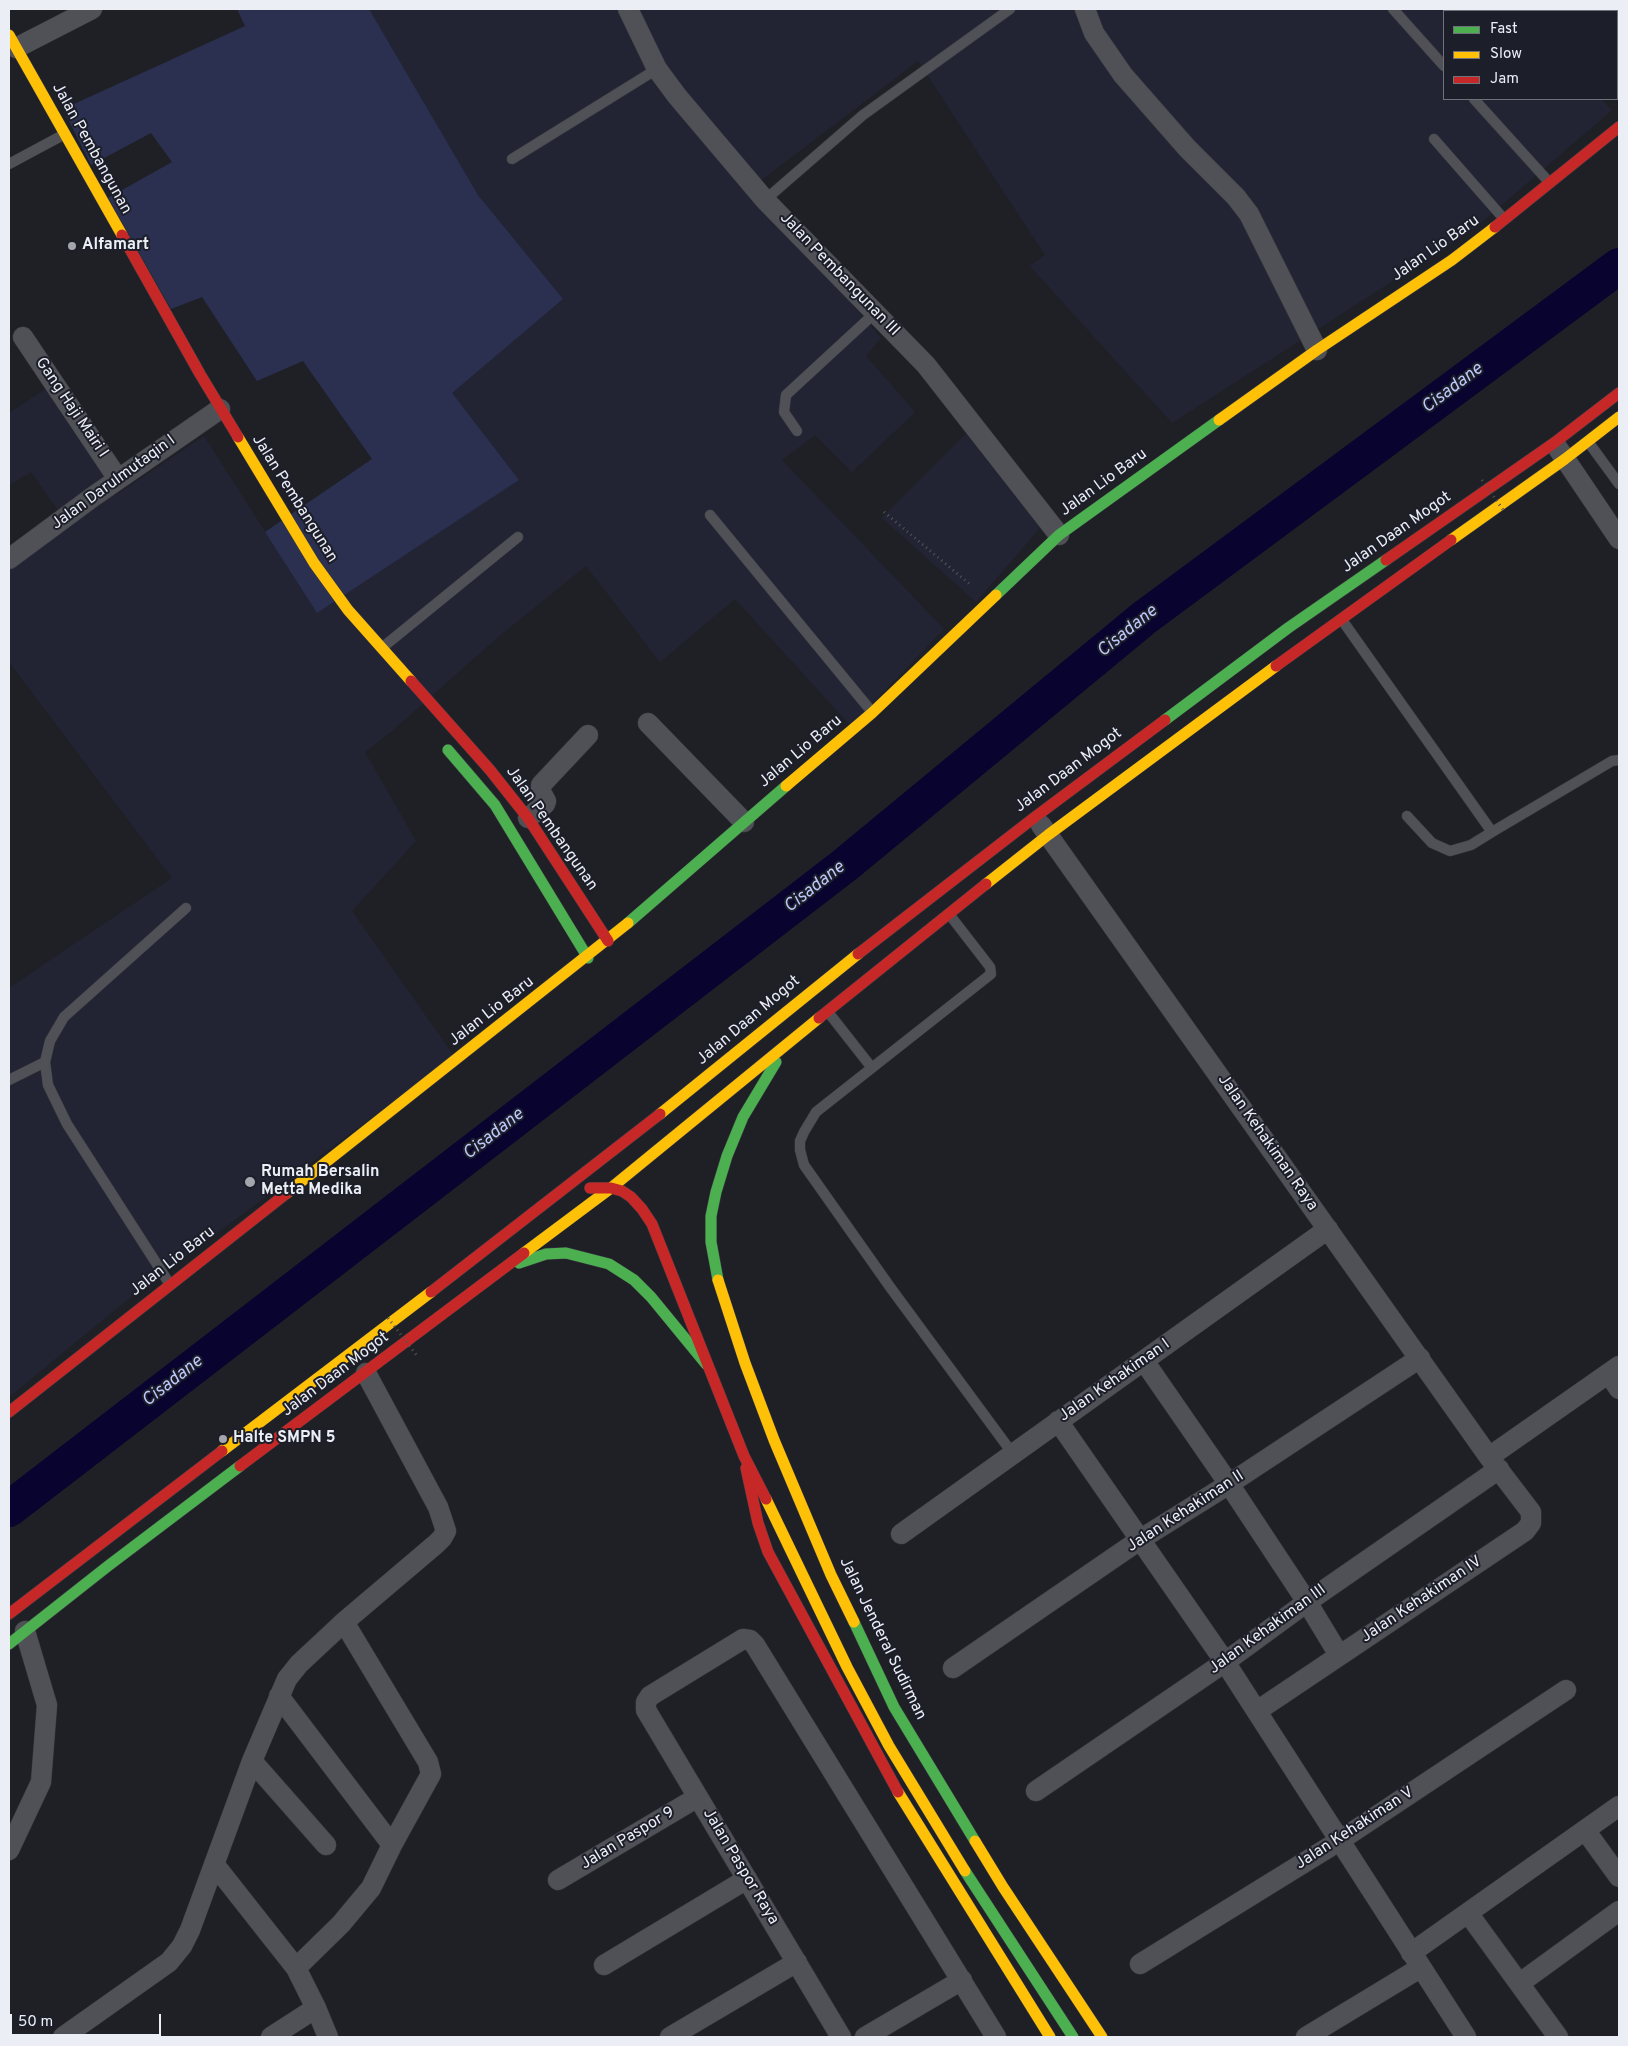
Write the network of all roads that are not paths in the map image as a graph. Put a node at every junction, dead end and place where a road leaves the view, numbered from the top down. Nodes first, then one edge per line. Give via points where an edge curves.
1 (92, 9) edge
2 (628, 9) edge
3 (1010, 9) edge
4 (1085, 9) edge
5 (1393, 9) edge
6 (12, 41) edge
7 (1443, 65) edge
8 (657, 69) junction
9 (1475, 100) edge
10 (1619, 127) edge
11 (56, 139) junction
12 (1434, 139) dead end
13 (512, 159) dead end
14 (9, 164) edge
15 (1549, 182) junction
16 (765, 200) junction
17 (1505, 220) junction
18 (876, 312) junction
19 (23, 337) dead end
20 (1317, 350) junction
21 (1619, 393) edge
22 (210, 415) junction
23 (1619, 417) edge
24 (797, 431) dead end
25 (1588, 442) junction
26 (1560, 451) junction
27 (118, 479) junction
28 (1619, 484) edge
29 (710, 515) dead end
30 (1059, 535) junction
31 (518, 537) dead end
32 (1619, 539) edge
33 (9, 559) edge
34 (1341, 619) junction
35 (381, 649) junction
36 (872, 713) junction
37 (648, 723) dead end
38 (588, 735) dead end
39 (443, 744) dead end
40 (1619, 760) edge
41 (1407, 816) dead end
42 (1035, 817) junction
43 (528, 818) junction
44 (744, 822) junction
45 (1492, 832) junction
46 (1048, 836) junction
47 (186, 908) dead end
48 (949, 913) junction
49 (608, 941) junction
50 (588, 958) junction
51 (828, 1012) junction
52 (787, 1044) junction
53 (45, 1062) junction
54 (872, 1068) junction
55 (9, 1080) edge
56 (611, 1188) junction
57 (555, 1197) junction
58 (1328, 1229) junction
59 (505, 1268) junction
60 (170, 1284) junction
61 (1420, 1358) junction
62 (1144, 1361) junction
63 (706, 1364) junction
64 (362, 1376) junction
65 (1616, 1376) edge
66 (9, 1412) edge
67 (1058, 1422) junction
68 (1013, 1454) junction
69 (744, 1456) junction
70 (1494, 1463) junction
71 (1229, 1484) junction
72 (902, 1534) dead end
73 (1142, 1539) junction
74 (1307, 1602) junction
75 (9, 1614) edge
76 (344, 1622) junction
77 (25, 1631) junction
78 (9, 1644) edge
79 (1338, 1655) junction
80 (1225, 1662) junction
81 (953, 1668) dead end
82 (1566, 1690) dead end
83 (279, 1696) junction
84 (1257, 1711) junction
85 (252, 1761) junction
86 (1036, 1790) dead end
87 (698, 1797) junction
88 (1619, 1806) edge
89 (1585, 1830) junction
90 (1339, 1841) junction
91 (326, 1845) dead end
92 (392, 1845) junction
93 (9, 1850) edge
94 (214, 1864) junction
95 (1619, 1877) edge
96 (747, 1879) junction
97 (558, 1880) dead end
98 (1619, 1911) edge
99 (1468, 1913) junction
100 (1416, 1960) junction
101 (797, 1962) junction
102 (1140, 1964) dead end
103 (604, 1965) dead end
104 (296, 1968) junction
105 (962, 1980) junction
106 (1520, 1983) junction
107 (316, 2008) junction
108 (63, 2037) edge
109 (271, 2037) edge
110 (328, 2037) edge
111 (670, 2037) edge
112 (842, 2037) edge
113 (865, 2037) edge
114 (996, 2037) edge
115 (1050, 2037) edge
116 (1073, 2037) edge
117 (1102, 2037) edge
118 (1306, 2037) edge
119 (1466, 2037) edge
120 (1558, 2037) edge

1 - 6 street
2 - 8 street, Jalan Pembangunan III
3 - 16 lane via 863,115
4 - 20 street via 1094,32 1123,75 1249,214
5 - 7 lane
6 - 11 main road, Jalan Pembangunan
8 - 13 lane
8 - 16 street, Jalan Pembangunan III
9 - 15 lane
10 - 15 main road, Jalan Lio Baru
11 - 14 lane
11 - 22 main road, Jalan Pembangunan
12 - 17 lane
15 - 17 main road, Jalan Lio Baru
16 - 18 street, Jalan Pembangunan III
17 - 20 main road, Jalan Lio Baru via 1452,260
18 - 24 lane via 786,395 784,412
18 - 30 street, Jalan Pembangunan III via 926,365
19 - 27 street, Gang Haji Mairi I
20 - 30 main road, Jalan Lio Baru
21 - 26 main road, Jalan Daan Mogot
22 - 27 street, Jalan Darulmutaqin I
22 - 35 main road, Jalan Pembangunan via 348,610
23 - 25 main road, Jalan Daan Mogot
25 - 26 main road, Jalan Daan Mogot
25 - 28 lane
26 - 32 street
26 - 34 main road, Jalan Daan Mogot
26 - 42 main road, Jalan Daan Mogot via 1288,628
27 - 33 street, Jalan Darulmutaqin I
29 - 36 lane
30 - 36 main road, Jalan Lio Baru
31 - 35 lane
34 - 45 lane
34 - 46 main road, Jalan Daan Mogot
35 - 43 main road, Jalan Pembangunan via 490,770
36 - 44 main road, Jalan Lio Baru
37 - 44 street
38 - 43 street via 541,785 545,804
39 - 50 main road, Jalan Pembangunan via 495,805
40 - 45 lane via 1612,760
41 - 45 lane via 1432,843 1450,851 1471,845
42 - 46 street, Jalan Kehakiman Raya
42 - 57 main road, Jalan Daan Mogot via 813,989
43 - 49 main road, Jalan Pembangunan
44 - 49 main road, Jalan Lio Baru
46 - 48 main road, Jalan Daan Mogot
46 - 58 street, Jalan Kehakiman Raya
47 - 53 lane via 64,1017 50,1041
48 - 51 main road, Jalan Daan Mogot
48 - 54 lane via 990,967 991,974
49 - 50 main road, Jalan Lio Baru
50 - 60 main road, Jalan Lio Baru
51 - 52 main road, Jalan Daan Mogot
51 - 54 lane
52 - 56 main road, Jalan Daan Mogot
52 - 117 main road, Jalan Jenderal Sudirman via 743,1117 716,1192 711,1242 718,1280 774,1440 831,1575 894,1707 1003,1887
53 - 55 lane
53 - 60 lane via 48,1085 67,1124
54 - 68 lane via 809,1121 800,1141 804,1164
56 - 57 main road, Jalan Daan Mogot via 580,1189
56 - 59 main road, Jalan Daan Mogot
56 - 63 main road via 631,1198 652,1224
57 - 75 main road, Jalan Daan Mogot
58 - 61 street, Jalan Kehakiman Raya
58 - 62 street, Jalan Kehakiman I
59 - 63 main road via 546,1254 566,1253 609,1264 651,1296
59 - 64 main road, Jalan Daan Mogot
60 - 66 main road, Jalan Lio Baru
61 - 70 street, Jalan Kehakiman Raya
61 - 71 street, Jalan Kehakiman II
62 - 67 street, Jalan Kehakiman I
62 - 71 street
63 - 69 main road
64 - 76 street via 444,1521 446,1530 436,1544
64 - 77 main road, Jalan Daan Mogot
65 - 70 street, Jalan Kehakiman III
67 - 68 street, Jalan Kehakiman I
67 - 73 street
68 - 72 street, Jalan Kehakiman I
69 - 115 main road via 758,1524 786,1587 896,1789
69 - 116 main road via 889,1746 980,1896
70 - 74 street, Jalan Kehakiman III
70 - 79 street, Jalan Kehakiman IV via 1531,1512 1531,1523 1525,1531
71 - 73 street, Jalan Kehakiman II
71 - 74 street
73 - 80 street
73 - 81 street, Jalan Kehakiman II
74 - 79 street
74 - 80 street, Jalan Kehakiman III
76 - 83 street via 299,1664
76 - 92 street via 428,1762 431,1774
77 - 78 main road, Jalan Daan Mogot
77 - 93 street via 47,1705 41,1782
79 - 84 street, Jalan Kehakiman IV
80 - 84 street
80 - 86 street, Jalan Kehakiman III
82 - 90 street, Jalan Kehakiman V
83 - 85 street
83 - 92 street
84 - 90 street
85 - 91 street
85 - 94 street
87 - 96 street, Jalan Paspor Raya
87 - 97 street, Jalan Paspor 9
87 - 105 street, Jalan Paspor Raya via 646,1710 646,1702 650,1696 744,1639 750,1640
88 - 89 street
89 - 95 street
89 - 99 street
90 - 100 street
90 - 102 street, Jalan Kehakiman V
92 - 104 street via 371,1888 341,1924
94 - 104 street
94 - 108 street via 182,1946 168,1962
96 - 101 street, Jalan Paspor Raya
96 - 103 street
98 - 106 street
99 - 100 street
99 - 106 street
100 - 118 street
100 - 119 street
101 - 111 street
101 - 112 street, Jalan Paspor Raya
104 - 107 street
105 - 113 street
105 - 114 street
106 - 120 street
107 - 109 street
107 - 110 street

